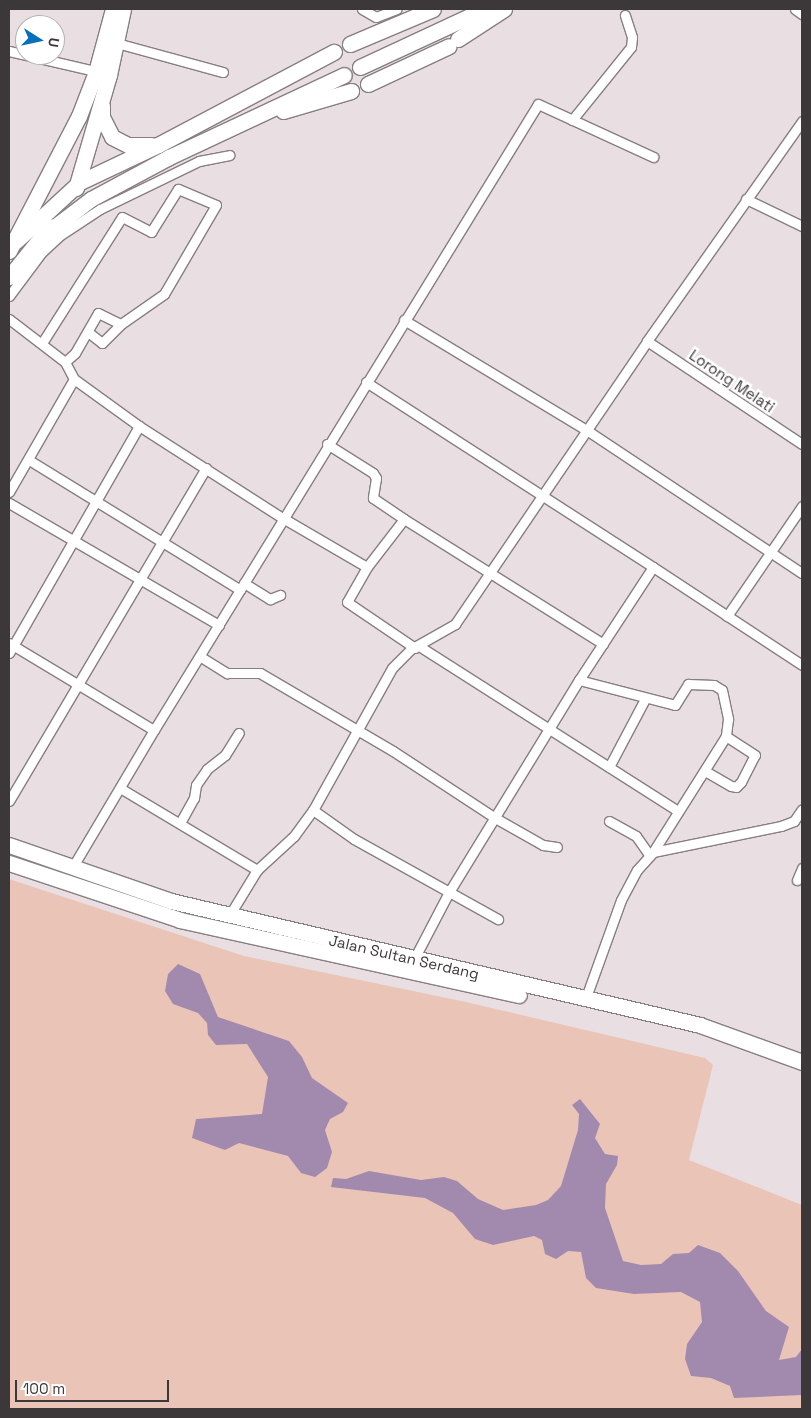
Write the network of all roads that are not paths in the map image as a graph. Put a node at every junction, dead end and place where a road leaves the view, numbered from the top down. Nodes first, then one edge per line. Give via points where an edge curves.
1 (113, 9) edge
2 (124, 9) edge
3 (362, 9) edge
4 (397, 9) edge
5 (433, 9) edge
6 (485, 9) edge
7 (504, 9) edge
8 (796, 9) edge
9 (802, 14) edge
10 (624, 15) dead end
11 (111, 41) junction
12 (350, 44) dead end
13 (9, 51) edge
14 (334, 52) dead end
15 (360, 67) dead end
16 (223, 72) dead end
17 (103, 73) junction
18 (344, 75) dead end
19 (368, 84) dead end
20 (351, 91) dead end
21 (102, 102) junction
22 (572, 120) junction
23 (802, 122) edge
24 (230, 126) junction
25 (158, 145) junction
26 (229, 154) dead end
27 (653, 157) dead end
28 (80, 182) junction
29 (746, 199) junction
30 (802, 226) edge
31 (44, 234) junction
32 (12, 246) edge
33 (9, 277) edge
34 (9, 296) edge
35 (9, 319) edge
36 (404, 320) junction
37 (122, 324) junction
38 (88, 332) junction
39 (648, 341) junction
40 (42, 343) junction
41 (65, 362) junction
42 (74, 380) junction
43 (366, 382) junction
44 (139, 426) junction
45 (588, 431) junction
46 (327, 444) junction
47 (802, 444) edge
48 (29, 460) junction
49 (206, 468) junction
50 (9, 492) edge
51 (545, 496) junction
52 (95, 502) junction
53 (9, 503) edge
54 (802, 506) edge
55 (282, 517) junction
56 (404, 519) junction
57 (74, 540) junction
58 (163, 542) junction
59 (770, 552) junction
60 (367, 567) junction
61 (653, 567) junction
62 (802, 573) edge
63 (489, 575) junction
64 (140, 580) junction
65 (242, 586) junction
66 (280, 595) dead end
67 (727, 616) junction
68 (219, 625) junction
69 (602, 644) junction
70 (10, 647) edge
71 (417, 647) junction
72 (201, 657) junction
73 (802, 665) edge
74 (579, 680) junction
75 (77, 684) junction
76 (645, 700) junction
77 (356, 729) junction
78 (154, 730) junction
79 (549, 730) junction
80 (239, 733) dead end
81 (726, 736) junction
82 (609, 767) junction
83 (705, 771) junction
84 (120, 788) junction
85 (9, 801) edge
86 (313, 810) junction
87 (678, 811) junction
88 (801, 813) edge
89 (497, 819) junction
90 (609, 821) dead end
91 (180, 823) junction
92 (9, 845) edge
93 (557, 847) dead end
94 (652, 854) junction
95 (9, 864) edge
96 (72, 868) junction
97 (802, 868) edge
98 (257, 870) junction
99 (797, 880) dead end
100 (449, 892) junction
101 (498, 919) dead end
102 (228, 924) junction
103 (414, 959) junction
104 (585, 1000) junction
105 (802, 1062) edge
106 (802, 1072) edge

1 - 11 highway
2 - 11 highway
3 - 4 street via 376,17
5 - 12 highway
6 - 15 highway
7 - 19 highway via 453,43
8 - 9 street
10 - 22 street via 632,37 631,47
11 - 16 street
11 - 17 highway
13 - 17 street
14 - 25 highway
17 - 21 highway
17 - 32 highway via 24,217
18 - 24 highway
20 - 24 highway
21 - 25 highway via 102,117 112,137 128,145
21 - 28 highway
22 - 27 street
22 - 36 street via 538,104
23 - 29 street
24 - 31 highway via 91,199
25 - 28 highway
26 - 34 street via 199,161 100,209 41,253
28 - 31 highway
28 - 32 highway
29 - 30 street
29 - 39 street
31 - 33 highway
35 - 40 street
36 - 43 street
36 - 45 street
37 - 38 street via 102,343
37 - 38 street via 98,313
37 - 40 street via 164,294 216,205 178,189 151,232 125,217 119,219
38 - 41 street
39 - 45 street
39 - 47 street, Lorong Melati
40 - 41 street
41 - 42 street
42 - 44 street
42 - 48 street
43 - 46 street
43 - 51 street
44 - 49 street
44 - 52 street
45 - 51 street
45 - 59 street
46 - 55 street
46 - 56 street via 373,473 376,478 372,498
48 - 50 street
48 - 52 street
49 - 55 street
49 - 58 street
51 - 61 street
51 - 63 street
52 - 57 street
52 - 58 street
53 - 57 street
54 - 59 street
55 - 60 street
55 - 65 street
56 - 60 street
56 - 63 street
57 - 64 street
57 - 70 street
58 - 64 street
58 - 65 street
59 - 62 street
59 - 67 street
60 - 71 street via 348,598 348,605
61 - 67 street
61 - 69 street
63 - 69 street
63 - 71 street via 455,624
64 - 68 street
64 - 75 street
65 - 66 street via 270,599
65 - 68 street
67 - 73 street
68 - 72 street
69 - 74 street
70 - 75 street
71 - 77 street via 392,668
71 - 79 street
72 - 77 street via 228,673 260,673
72 - 78 street
74 - 76 street
74 - 79 street
75 - 78 street
75 - 85 street
76 - 81 street via 675,705 688,684 718,686 727,707
76 - 82 street
77 - 86 street
77 - 89 street
78 - 84 street
79 - 82 street
79 - 89 street
80 - 91 street via 225,755 207,769 196,785 194,798
81 - 83 street
81 - 83 street via 755,755 741,782 731,786
82 - 87 street
83 - 87 street
84 - 91 street
84 - 96 street
86 - 98 street via 294,836
86 - 100 street via 354,839
87 - 94 street
88 - 94 street via 794,821 781,826
89 - 93 street via 543,845
89 - 100 street
90 - 94 street via 636,836
91 - 98 street
92 - 96 highway, Jalan Sultan Serdang
94 - 104 street via 637,870 621,900
95 - 102 highway, Jalan Sultan Serdang via 153,913
96 - 102 highway, Jalan Sultan Serdang
97 - 99 street
98 - 102 street
100 - 101 street
100 - 103 street
102 - 103 highway, Jalan Sultan Serdang
102 - 106 highway, Jalan Sultan Serdang via 682,1031 744,1049
103 - 104 highway, Jalan Sultan Serdang
104 - 105 highway, Jalan Sultan Serdang via 700,1026

